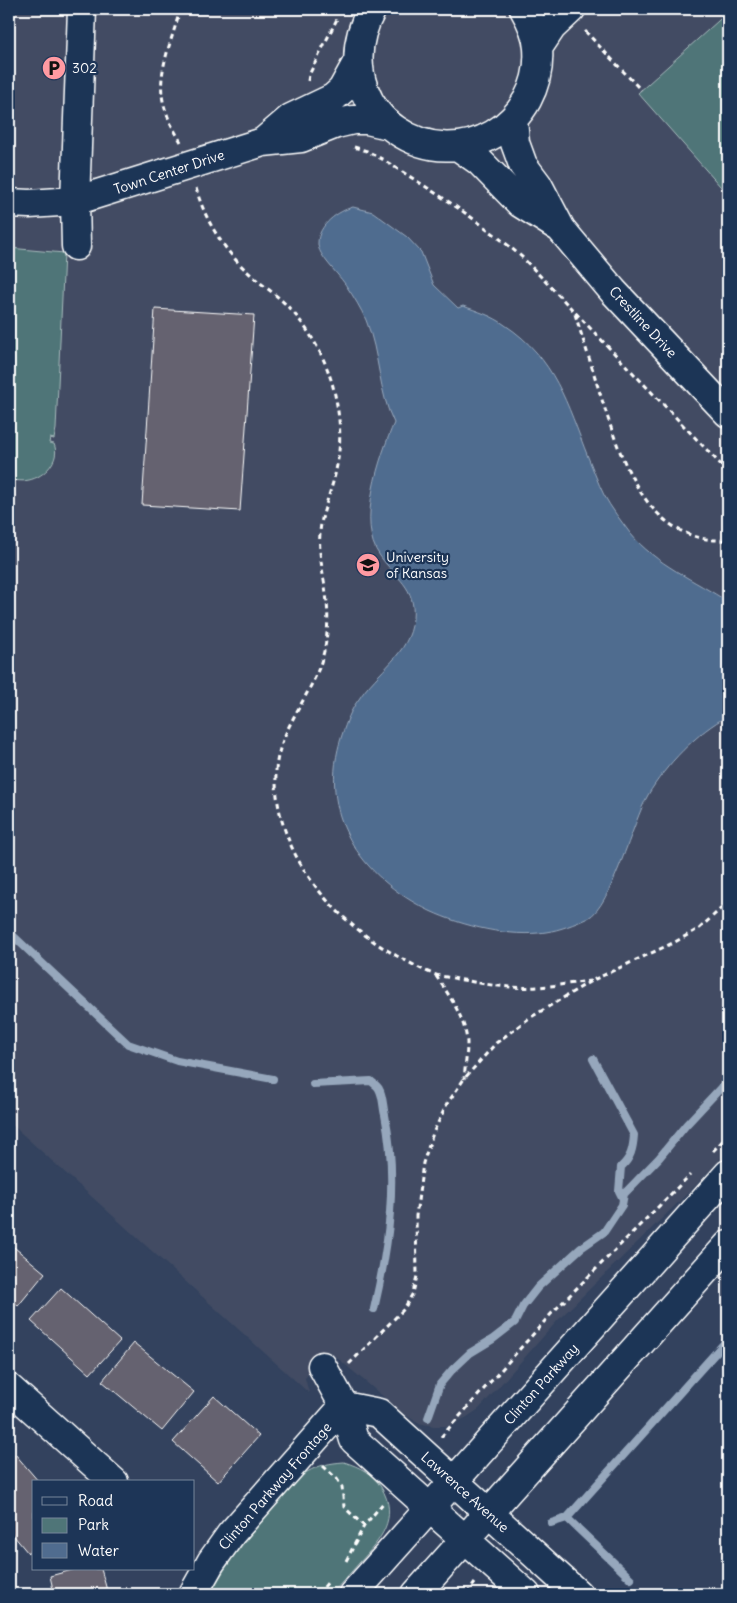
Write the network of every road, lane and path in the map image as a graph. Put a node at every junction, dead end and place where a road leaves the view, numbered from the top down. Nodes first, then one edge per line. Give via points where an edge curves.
1 (82, 9) edge
2 (180, 9) edge
3 (372, 9) edge
4 (524, 9) edge
5 (338, 17) dead end
6 (576, 18) edge
7 (538, 48) junction
8 (358, 61) junction
9 (308, 84) dead end
10 (641, 90) dead end
11 (513, 119) junction
12 (389, 126) junction
13 (262, 142) junction
14 (182, 145) dead end
15 (348, 146) dead end
16 (459, 147) junction
17 (195, 183) dead end
18 (75, 201) junction
19 (9, 203) edge
20 (561, 229) junction
21 (76, 246) dead end
22 (574, 311) junction
23 (728, 413) edge
24 (728, 472) edge
25 (728, 540) edge
26 (728, 902) edge
27 (436, 975) junction
28 (591, 981) junction
29 (464, 1079) junction
30 (728, 1135) edge
31 (719, 1165) edge
32 (696, 1169) dead end
33 (728, 1245) edge
34 (333, 1385) junction
35 (9, 1388) edge
36 (453, 1423) dead end
37 (325, 1468) dead end
38 (112, 1480) edge
39 (454, 1481) junction
40 (430, 1508) junction
41 (376, 1511) dead end
42 (489, 1513) junction
43 (364, 1526) junction
44 (465, 1539) junction
45 (203, 1555) edge
46 (344, 1565) dead end
47 (331, 1580) dead end
48 (193, 1594) edge
49 (318, 1594) edge
50 (353, 1594) edge
51 (416, 1594) edge
52 (526, 1594) edge
53 (578, 1594) edge

1 - 18 street
2 - 14 path via 161,76 161,94 166,114
3 - 8 street via 360,40
4 - 7 street via 533,25
5 - 9 path via 309,74
6 - 7 street via 552,27
6 - 10 path
7 - 11 street via 537,74 528,98
8 - 12 street via 360,79 367,96
8 - 13 street, Town Center Drive via 342,90 333,98 291,118
11 - 16 street via 479,142
11 - 20 street, Crestline Drive via 515,143 523,165 538,185
12 - 13 street, Town Center Drive via 353,120 301,138
12 - 16 street via 422,143
13 - 18 street, Town Center Drive
15 - 22 path via 382,159 484,226 523,258
16 - 20 street, Crestline Drive via 479,161 520,203
17 - 27 path via 213,229 230,254 291,310 319,349 336,398 339,420 336,471 320,532 327,632 322,660 310,690 282,742 276,768 279,812 299,863 335,910 378,945
18 - 19 street, Town Center Drive
18 - 21 street
20 - 23 street, Crestline Drive via 613,291
22 - 24 path
22 - 25 path via 614,441 641,492 670,525 683,533 702,539
26 - 28 path via 700,928
27 - 28 path via 512,988
27 - 29 path via 462,1023 467,1043
28 - 29 path via 511,1030
29 - 34 path via 447,1104 423,1163 416,1216 417,1276 413,1293 404,1309 363,1349
30 - 31 path
31 - 39 street, Clinton Parkway
32 - 36 path via 552,1313
33 - 42 street
34 - 39 street, Lawrence Avenue via 379,1414
34 - 40 street via 354,1440
34 - 45 street, Clinton Parkway Frontage via 231,1534
35 - 38 street
37 - 43 path via 342,1487 344,1507
39 - 40 street, Clinton Parkway
39 - 42 street, Lawrence Avenue
40 - 44 street
40 - 50 street, Clinton Parkway
41 - 43 path
42 - 44 street
42 - 53 street, Lawrence Avenue
43 - 46 path
44 - 51 street
44 - 52 street
45 - 48 street, Clinton Parkway Frontage
47 - 49 path

